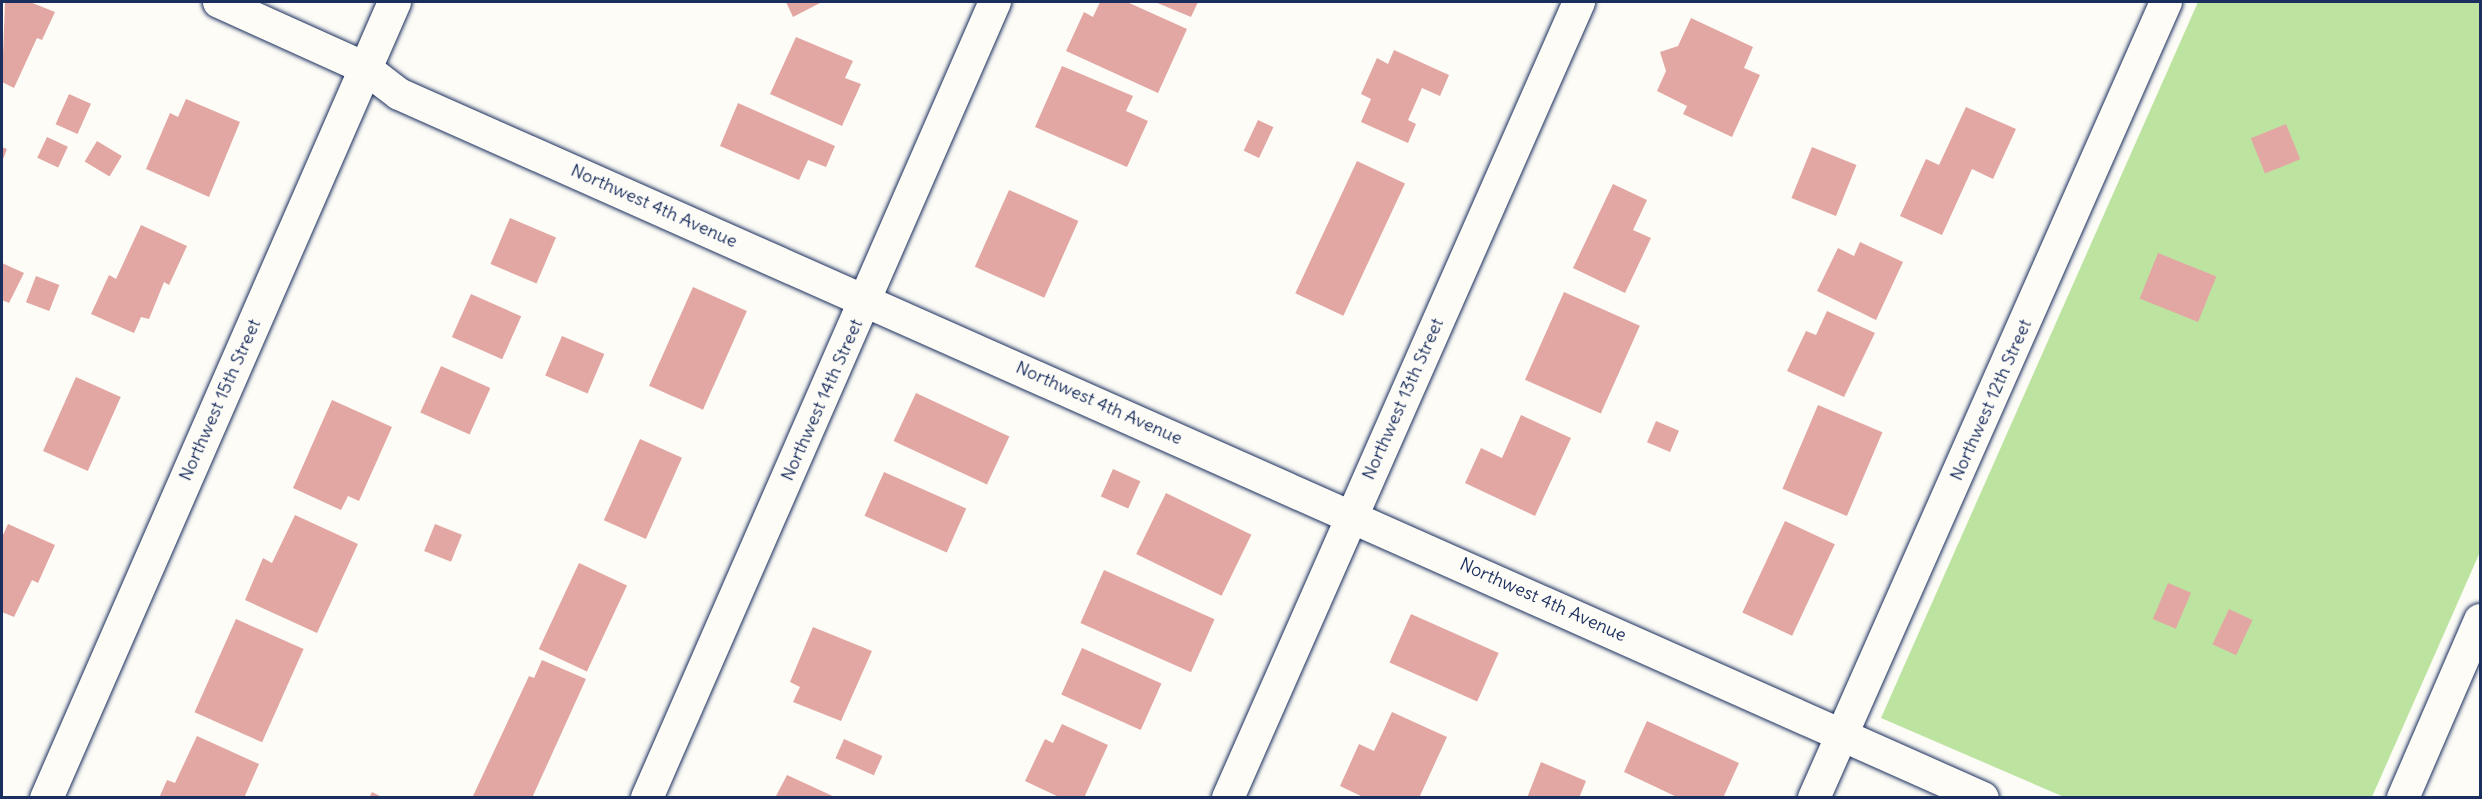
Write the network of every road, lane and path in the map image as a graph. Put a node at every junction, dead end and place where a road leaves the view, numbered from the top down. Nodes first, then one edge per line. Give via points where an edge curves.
1 (219, 2) edge
2 (394, 2) edge
3 (995, 2) edge
4 (1579, 2) edge
5 (2166, 2) edge
6 (365, 68) junction
7 (866, 300) junction
8 (1352, 515) junction
9 (2481, 620) edge
10 (1842, 735) junction
11 (46, 798) edge
12 (647, 798) edge
13 (1228, 798) edge
14 (1814, 798) edge
15 (1983, 798) edge
16 (2403, 798) edge

1 - 6 street, Northwest 4th Avenue
2 - 6 street, Northwest 15th Street
3 - 7 street, Northwest 14th Street
4 - 8 street, Northwest 13th Street
5 - 10 street, Northwest 12th Street
6 - 7 street, Northwest 4th Avenue via 399,94
6 - 11 street, Northwest 15th Street
7 - 8 street, Northwest 4th Avenue
7 - 12 street, Northwest 14th Street
8 - 10 street, Northwest 4th Avenue
8 - 13 street, Northwest 13th Street
9 - 16 street
10 - 14 street, Northwest 12th Street
10 - 15 street, Northwest 4th Avenue

